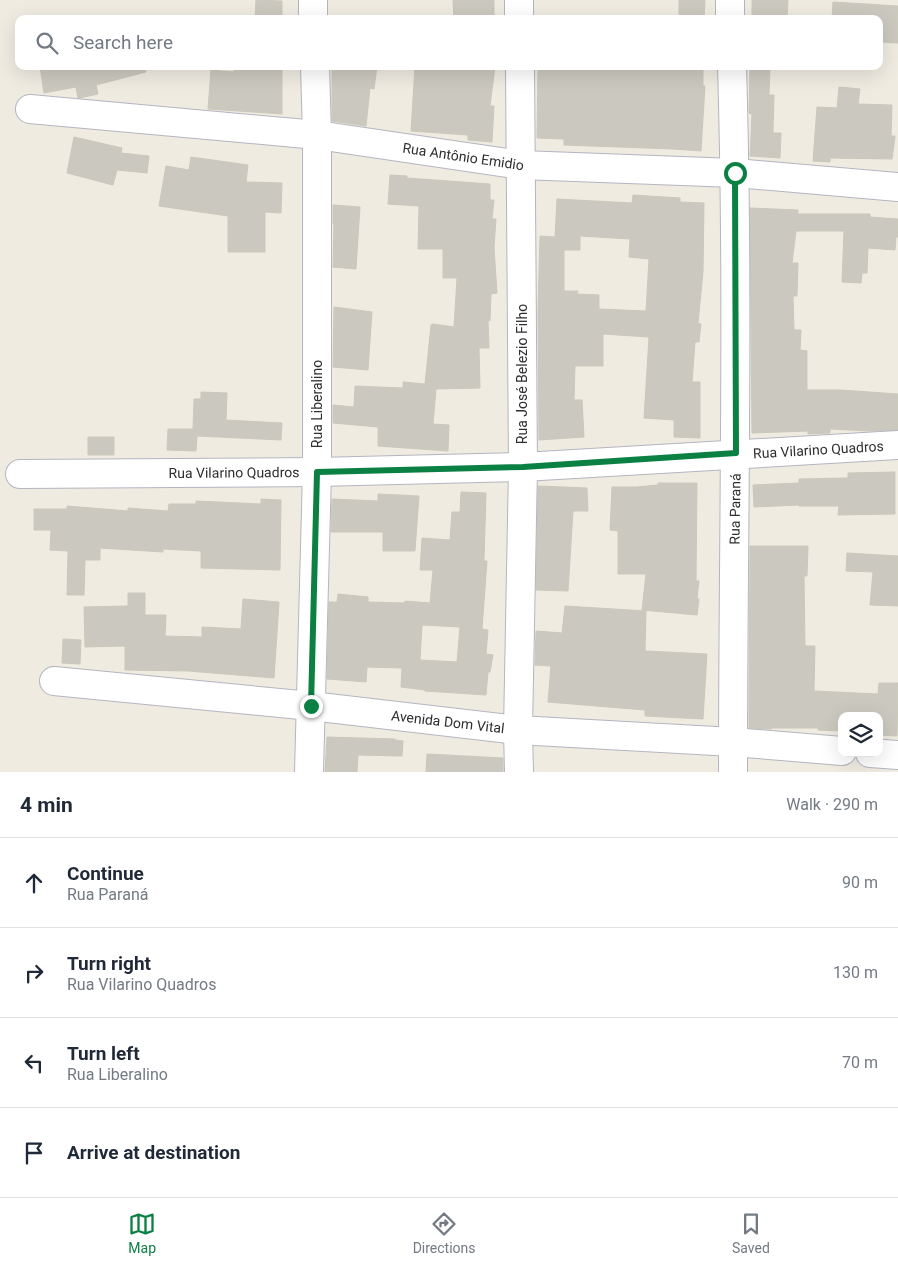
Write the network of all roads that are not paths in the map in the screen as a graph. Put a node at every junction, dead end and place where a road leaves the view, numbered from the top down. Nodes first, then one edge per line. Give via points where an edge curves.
1 (313, 0) edge
2 (519, 0) edge
3 (730, 0) edge
4 (313, 15) edge
5 (519, 15) edge
6 (730, 15) edge
7 (315, 70) edge
8 (520, 70) edge
9 (732, 70) edge
10 (30, 109) dead end
11 (317, 135) junction
12 (521, 165) junction
13 (735, 173) junction
14 (898, 187) edge
15 (898, 445) edge
16 (736, 453) junction
17 (523, 467) junction
18 (317, 472) junction
19 (20, 474) dead end
20 (54, 681) dead end
21 (311, 706) junction
22 (518, 730) junction
23 (733, 742) junction
24 (838, 751) edge
25 (883, 754) edge
26 (898, 756) edge
27 (309, 772) edge
28 (519, 772) edge
29 (733, 772) edge

1 - 4 street
2 - 5 street
3 - 6 street
7 - 11 street, Rua Liberalino
8 - 12 street, Rua José Belezio Filho
9 - 13 street, Rua Paraná
10 - 11 street, Rua Antônio Emidio
11 - 12 street, Rua Antônio Emidio
11 - 18 street, Rua Liberalino
12 - 13 street, Rua Antônio Emidio
12 - 17 street, Rua José Belezio Filho
13 - 14 street, Rua Antônio Emidio
13 - 16 street, Rua Paraná
15 - 16 street, Rua Vilarino Quadros
16 - 17 street, Rua Vilarino Quadros
16 - 23 street, Rua Paraná
17 - 18 street, Rua Vilarino Quadros
17 - 22 street, Rua José Belezio Filho
18 - 19 street, Rua Vilarino Quadros
18 - 21 street, Rua Liberalino
20 - 21 street, Avenida Dom Vital
21 - 22 street, Avenida Dom Vital
21 - 27 street, Rua Liberalino
22 - 23 street, Avenida Dom Vital
22 - 28 street, Rua José Belezio Filho
23 - 24 street, Avenida Dom Vital
23 - 29 street, Rua Paraná
25 - 26 street

